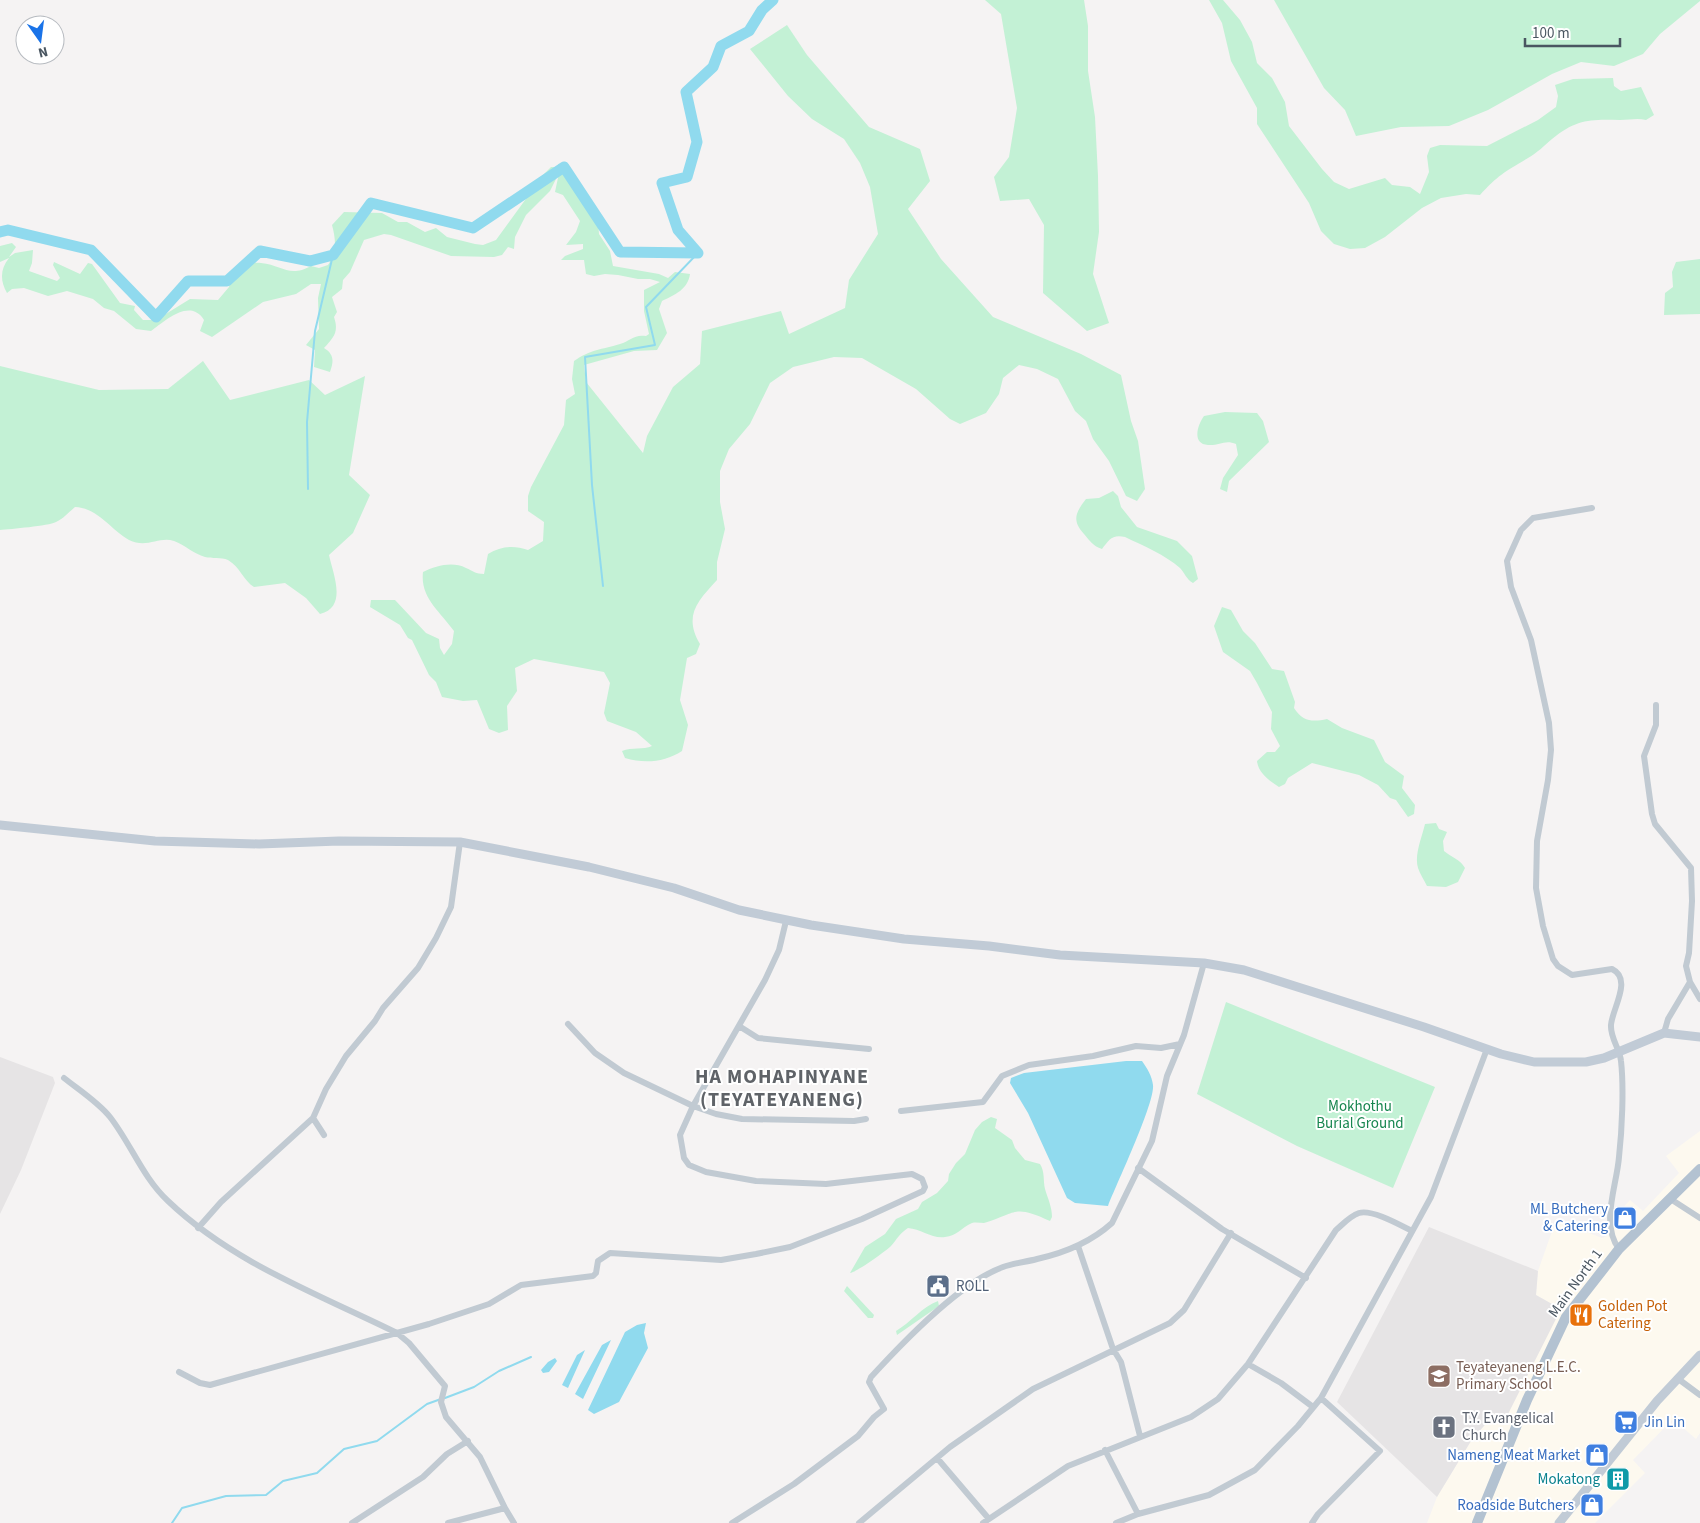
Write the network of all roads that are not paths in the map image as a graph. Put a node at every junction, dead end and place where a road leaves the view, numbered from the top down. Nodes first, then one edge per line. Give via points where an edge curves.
1 (1592, 508) dead end
2 (1656, 705) dead end
3 (0, 825) edge
4 (460, 842) junction
5 (786, 921) junction
6 (1204, 963) junction
7 (1690, 982) junction
8 (1700, 999) edge
9 (568, 1024) dead end
10 (739, 1026) junction
11 (1664, 1033) junction
12 (1700, 1037) edge
13 (1180, 1044) junction
14 (870, 1049) dead end
15 (1487, 1049) junction
16 (1618, 1052) junction
17 (64, 1078) dead end
18 (693, 1106) junction
19 (900, 1111) dead end
20 (313, 1118) junction
21 (866, 1119) dead end
22 (324, 1135) dead end
23 (1138, 1168) junction
24 (1700, 1169) edge
25 (1669, 1198) junction
26 (1700, 1218) edge
27 (198, 1228) junction
28 (1412, 1231) junction
29 (1231, 1233) junction
30 (1078, 1246) junction
31 (1619, 1249) junction
32 (1306, 1278) junction
33 (398, 1333) junction
34 (1113, 1349) junction
35 (1700, 1355) edge
36 (1248, 1364) junction
37 (179, 1372) dead end
38 (1677, 1378) junction
39 (1700, 1395) edge
40 (1321, 1398) junction
41 (1313, 1407) junction
42 (1140, 1436) junction
43 (468, 1441) junction
44 (1105, 1450) junction
45 (937, 1458) junction
46 (505, 1508) junction
47 (1138, 1514) junction
48 (986, 1521) edge
49 (737, 1522) edge
50 (352, 1523) edge
51 (448, 1523) edge
52 (514, 1523) edge
53 (859, 1523) edge
54 (1116, 1523) edge
55 (1312, 1523) edge
56 (1477, 1523) edge
57 (1559, 1523) edge

1 - 16 street via 1533,518 1521,530 1507,561 1509,578 1531,640 1549,723 1551,750 1535,866 1543,926 1553,959 1564,972 1572,976 1612,969 1617,971 1621,980 1620,994 1611,1024
2 - 7 street via 1656,725 1644,756 1655,824 1691,868 1692,902 1686,966
3 - 4 main road via 155,841 259,844
4 - 5 main road via 658,883 738,910
4 - 20 street via 451,907 436,938 418,968 346,1056 326,1088
5 - 6 main road via 1060,955
5 - 10 street via 779,950
6 - 13 street
6 - 15 main road via 1244,970
7 - 8 street
7 - 11 street via 1668,1019
9 - 18 street via 595,1053 624,1073
10 - 14 street via 758,1038
10 - 18 street
11 - 12 main road
11 - 16 main road
13 - 19 street via 1160,1048 1136,1046 1029,1065 1002,1076 983,1102
13 - 23 street via 1167,1076 1152,1141
15 - 16 main road via 1527,1061 1546,1062 1586,1062
15 - 28 street via 1430,1197
16 - 31 street via 1622,1059 1619,1157 1611,1203 1612,1239
17 - 27 street via 109,1116 150,1180 166,1200
18 - 21 street via 742,1120
18 - 33 street via 680,1136 680,1147 689,1165 706,1172 756,1181 826,1184 912,1174 922,1178 925,1187 918,1194 890,1207 790,1247 721,1260 610,1253 598,1261 593,1276 521,1285 489,1304
20 - 22 street
20 - 27 street via 221,1202
23 - 29 street
23 - 30 street via 1112,1223
24 - 25 main road, Main North 1
25 - 26 street
25 - 31 main road, Main North 1
27 - 33 street via 266,1270
28 - 32 street via 1366,1212 1358,1213 1336,1230
28 - 40 street
29 - 32 street
29 - 34 street via 1184,1310 1170,1323
30 - 34 street
30 - 49 street via 1003,1267 957,1294 871,1376 869,1382 884,1409 858,1436
31 - 56 main road, Main North 1 via 1566,1317 1527,1400
32 - 36 street
33 - 37 street via 210,1385
33 - 43 street via 444,1386 441,1402 446,1417
34 - 42 street via 1121,1362
34 - 45 street via 1033,1389
35 - 38 main road
36 - 41 street
36 - 42 street via 1218,1399 1191,1417
38 - 39 street
38 - 57 main road
40 - 41 street
40 - 55 street via 1380,1451
41 - 47 street via 1255,1470 1209,1495
42 - 44 street
43 - 46 street via 492,1477
43 - 50 street via 447,1454 423,1477
44 - 47 street
44 - 48 street via 1068,1466
45 - 48 street
45 - 53 street
46 - 51 street
46 - 52 street
47 - 54 street

